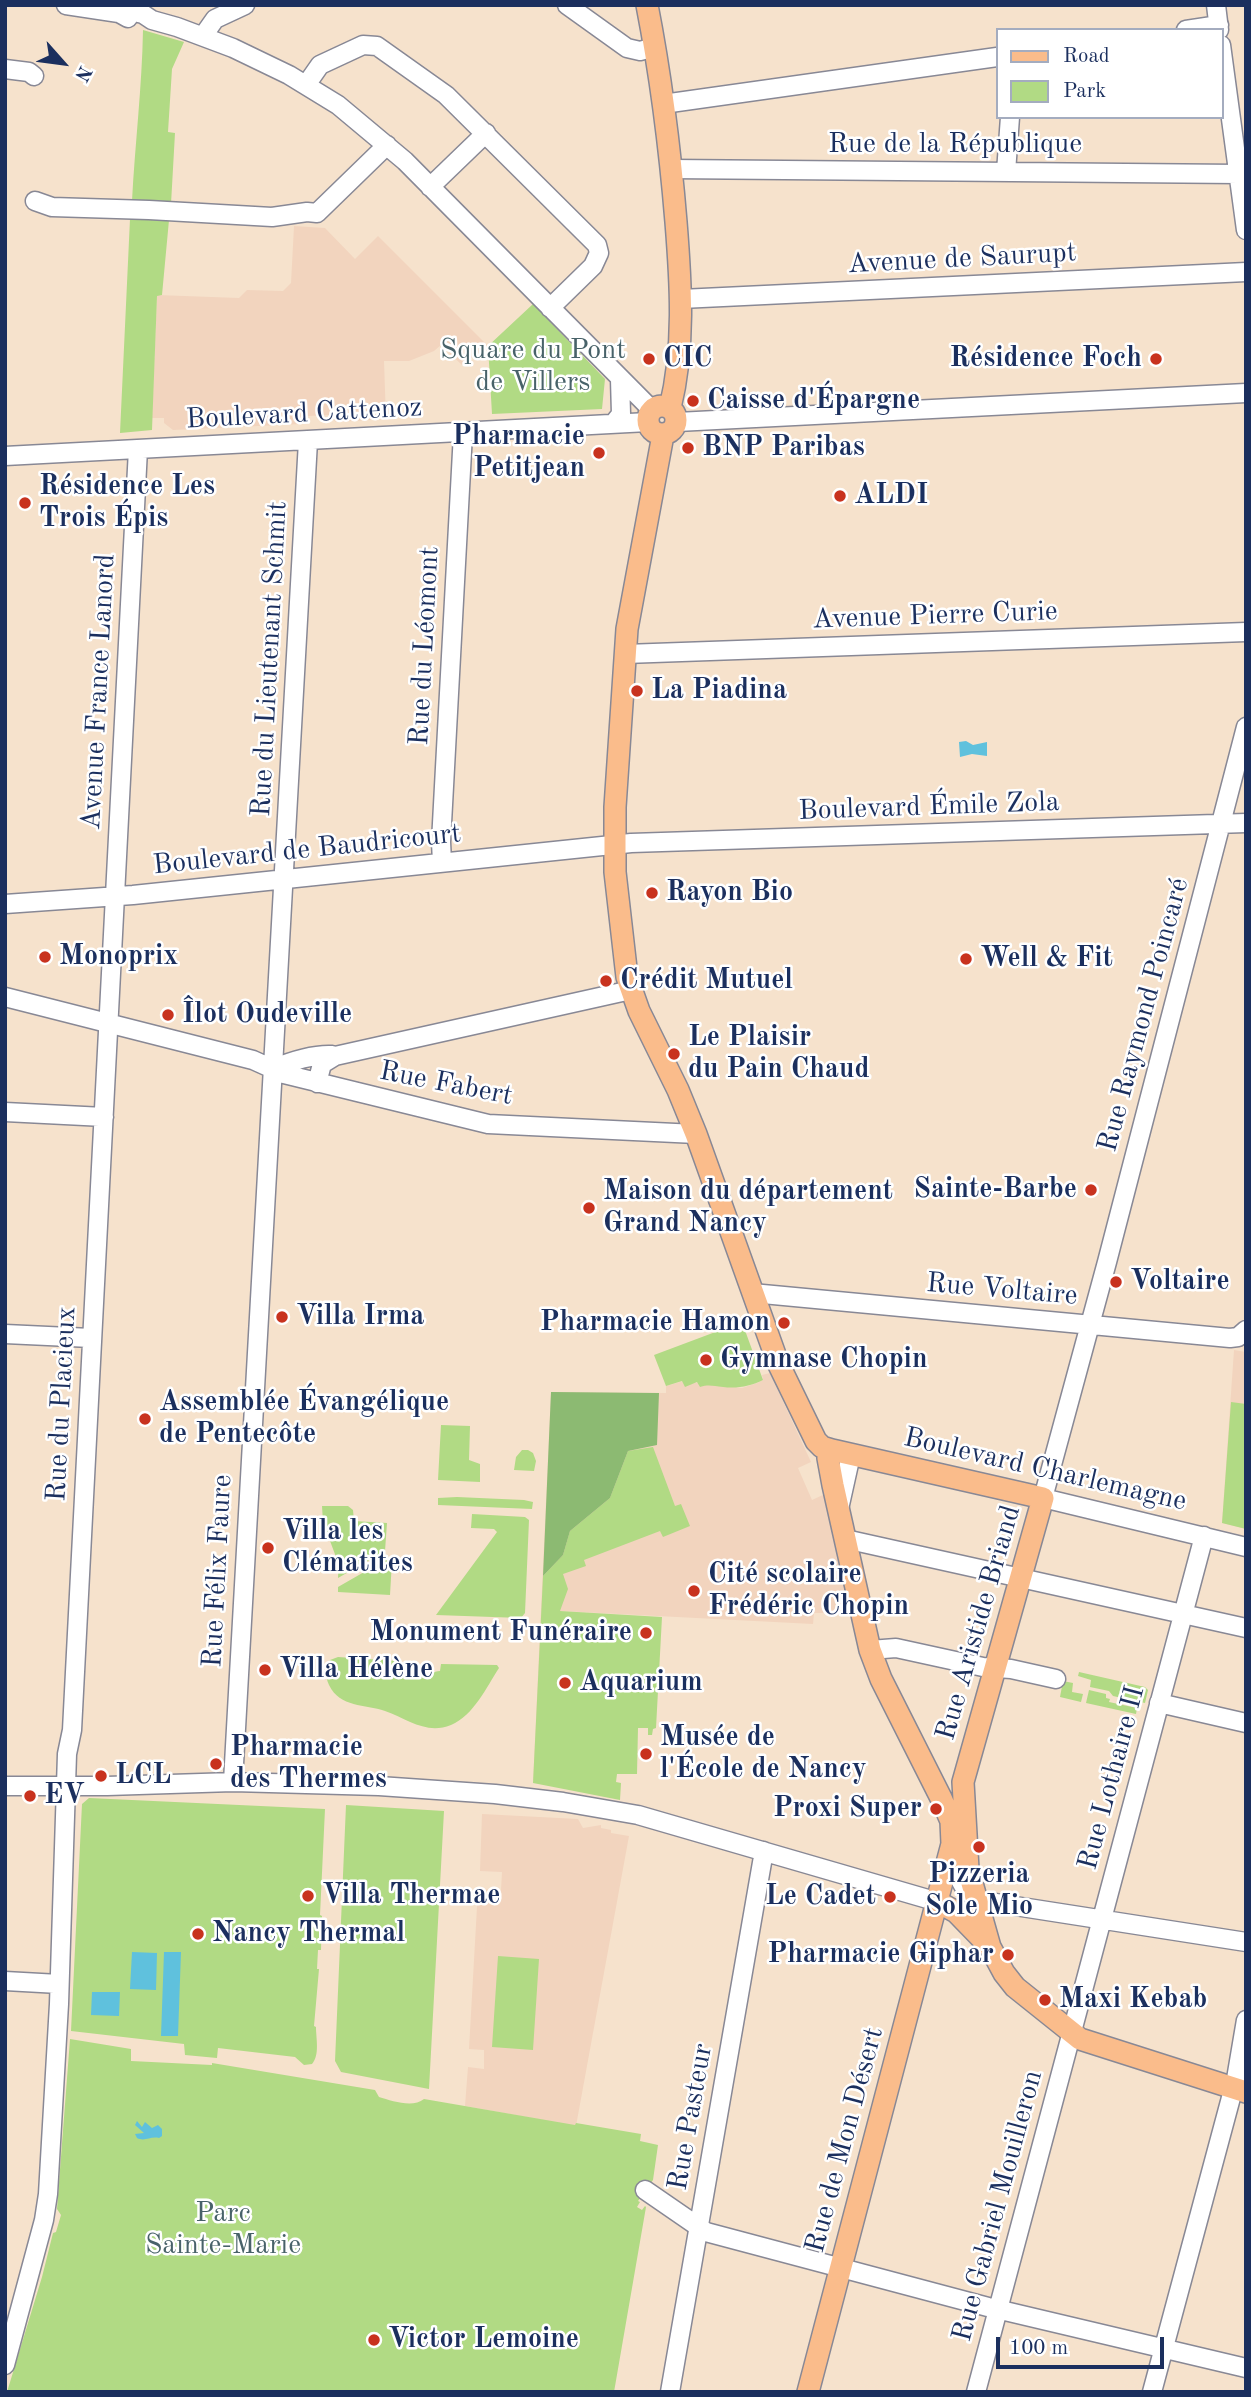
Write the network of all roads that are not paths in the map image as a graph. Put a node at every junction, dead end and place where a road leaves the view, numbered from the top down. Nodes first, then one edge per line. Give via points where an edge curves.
1 (66, 5) edge
2 (245, 5) edge
3 (567, 5) edge
4 (647, 5) edge
5 (1216, 5) edge
6 (157, 16) edge
7 (1219, 27) edge
8 (203, 36) junction
9 (655, 47) junction
10 (996, 57) edge
11 (1223, 59) edge
12 (5, 69) edge
13 (34, 76) dead end
14 (306, 85) junction
15 (663, 104) junction
16 (1010, 119) edge
17 (486, 133) junction
18 (382, 141) junction
19 (671, 169) junction
20 (1006, 172) junction
21 (1239, 174) junction
22 (430, 187) junction
23 (35, 201) dead end
24 (1246, 230) edge
25 (1246, 272) edge
26 (681, 299) junction
27 (550, 308) junction
28 (620, 379) junction
29 (1246, 393) edge
30 (662, 419) junction
31 (613, 424) junction
32 (463, 433) junction
33 (308, 441) junction
34 (138, 449) junction
35 (5, 456) edge
36 (1246, 632) edge
37 (625, 654) junction
38 (1246, 727) edge
39 (1246, 823) edge
40 (1219, 825) junction
41 (614, 844) junction
42 (442, 862) junction
43 (284, 879) junction
44 (115, 896) junction
45 (5, 904) edge
46 (631, 990) junction
47 (5, 997) edge
48 (108, 1024) junction
49 (335, 1056) junction
50 (272, 1069) junction
51 (317, 1083) junction
52 (5, 1112) edge
53 (104, 1117) junction
54 (696, 1134) junction
55 (752, 1293) junction
56 (1088, 1324) junction
57 (1246, 1330) edge
58 (5, 1334) edge
59 (91, 1338) junction
60 (1070, 1396) joint
61 (841, 1452) junction
62 (1043, 1499) junction
63 (1204, 1536) junction
64 (845, 1539) junction
65 (1246, 1547) edge
66 (1020, 1577) junction
67 (1183, 1614) junction
68 (1246, 1628) edge
69 (870, 1650) junction
70 (995, 1668) junction
71 (1056, 1679) dead end
72 (1159, 1703) junction
73 (1246, 1723) edge
74 (934, 1782) junction
75 (963, 1782) junction
76 (233, 1783) junction
77 (5, 1786) edge
78 (67, 1787) junction
79 (764, 1851) junction
80 (951, 1855) junction
81 (978, 1899) junction
82 (938, 1902) junction
83 (1101, 1920) junction
84 (929, 1934) junction
85 (984, 1940) junction
86 (1246, 1942) edge
87 (5, 1981) edge
88 (59, 1984) junction
89 (1246, 2020) edge
90 (1071, 2033) junction
91 (1239, 2090) edge
92 (645, 2190) dead end
93 (698, 2227) junction
94 (840, 2268) junction
95 (998, 2310) junction
96 (1164, 2348) junction
97 (5, 2365) edge
98 (1246, 2368) edge
99 (670, 2392) edge
100 (808, 2392) edge
101 (976, 2392) edge
102 (1152, 2392) edge

1 - 6 street via 119,13 146,23
2 - 8 street via 215,19
3 - 9 street via 627,48
4 - 9 main road
5 - 7 street
6 - 8 street
8 - 14 street
9 - 15 main road
10 - 15 street
11 - 21 street
12 - 13 street
14 - 17 street via 324,62 363,45 377,46 437,87
14 - 18 street
15 - 19 main road
16 - 20 street
17 - 22 street
17 - 27 street via 598,249 593,267
18 - 22 street
18 - 23 street via 307,212 272,217 52,206
19 - 20 street, Rue de la République
19 - 26 main road
20 - 21 street, Rue de la République
21 - 24 street
22 - 27 street
25 - 26 street, Avenue de Saurupt
26 - 30 main road via 678,356
27 - 28 street
28 - 30 street
28 - 31 street via 621,414
29 - 30 street, Boulevard Cattenoz
30 - 31 street, Boulevard Cattenoz
30 - 37 main road
31 - 32 street, Boulevard Cattenoz
32 - 33 street, Boulevard Cattenoz
32 - 42 street, Rue du Léomont
33 - 34 street, Boulevard Cattenoz
33 - 43 street, Rue du Lieutenant Schmit
34 - 35 street, Boulevard Cattenoz
34 - 44 street, Avenue France Lanord
36 - 37 street, Avenue Pierre Curie
37 - 41 main road
38 - 40 street, Rue Raymond Poincaré
39 - 40 street, Boulevard Émile Zola
40 - 41 street, Boulevard Émile Zola
40 - 56 street, Rue Raymond Poincaré
41 - 42 street, Boulevard de Baudricourt
41 - 46 main road
42 - 43 street, Boulevard de Baudricourt
43 - 44 street, Boulevard de Baudricourt
43 - 50 street, Rue du Lieutenant Schmit
44 - 45 street, Boulevard de Baudricourt
44 - 48 street, Avenue France Lanord
46 - 49 street
46 - 54 main road
47 - 48 street, Rue Fabert
48 - 50 street, Rue Fabert via 253,1060
48 - 53 street, Rue du Placieux
49 - 50 street
49 - 51 street via 322,1063
50 - 51 street, Rue Fabert
50 - 76 street, Rue Félix Faure
51 - 54 street, Rue Fabert via 488,1124
52 - 53 street
53 - 59 street, Rue du Placieux
54 - 55 main road
55 - 56 street, Rue Voltaire
55 - 61 main road via 778,1363 816,1441
56 - 57 street, Rue Voltaire via 1230,1338
56 - 60 street, Rue Raymond Poincaré
58 - 59 street
59 - 78 street, Rue du Placieux
60 - 62 street, Rue Aristide Briand
61 - 62 main road, Boulevard Charlemagne
61 - 64 main road via 828,1458
62 - 63 street, Boulevard Charlemagne
62 - 66 main road, Rue Aristide Briand
63 - 65 street, Boulevard Charlemagne
63 - 67 street, Rue Lothaire II
64 - 66 street
64 - 69 main road
66 - 67 street
66 - 70 main road, Rue Aristide Briand
67 - 68 street
67 - 72 street, Rue Lothaire II
69 - 70 street via 895,1648
69 - 74 main road
70 - 71 street
70 - 75 main road, Rue Aristide Briand
72 - 73 street
72 - 83 street, Rue Lothaire II
74 - 75 street
74 - 80 main road, Rue de Mon Désert via 951,1821
75 - 81 main road, Rue Aristide Briand via 968,1869
76 - 78 street
76 - 79 street via 390,1786 564,1802 628,1812
77 - 78 street
78 - 88 street, Rue du Placieux
79 - 82 street
79 - 93 street, Rue Pasteur
80 - 81 street via 963,1887
80 - 82 main road, Rue de Mon Désert
81 - 83 street
81 - 85 main road, Rue Aristide Briand
82 - 84 main road, Rue de Mon Désert
82 - 85 main road via 956,1912
83 - 86 street
83 - 90 street, Rue Lothaire II
84 - 85 main road via 951,1928
84 - 94 main road, Rue de Mon Désert
85 - 90 main road via 1015,1987
87 - 88 street
88 - 97 street, Rue du Placieux via 47,2204
89 - 91 street
90 - 91 main road
90 - 95 street, Rue Gabriel Mouilleron
91 - 96 street
92 - 93 street
93 - 94 street
93 - 99 street, Rue Pasteur
94 - 95 street
94 - 100 main road, Rue de Mon Désert
95 - 96 street
95 - 101 street, Rue Gabriel Mouilleron
96 - 98 street
96 - 102 street

